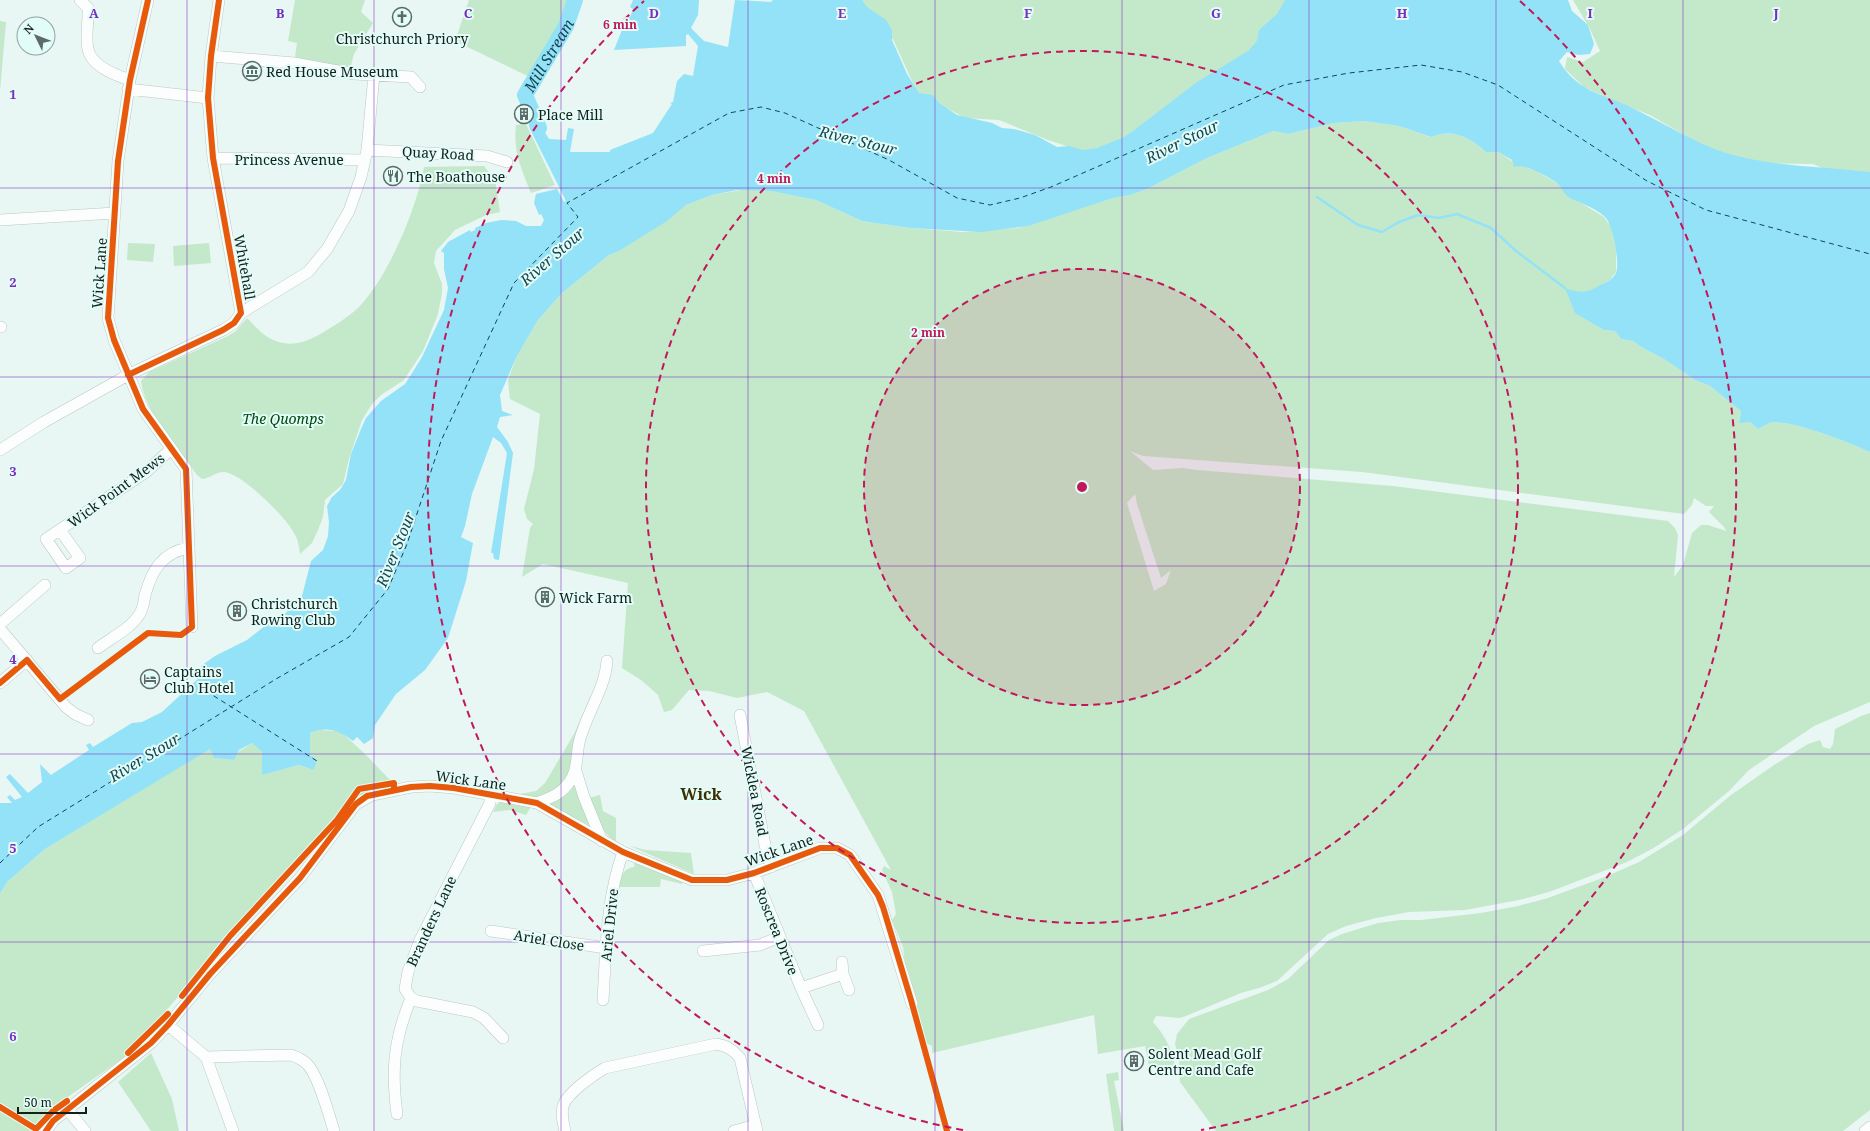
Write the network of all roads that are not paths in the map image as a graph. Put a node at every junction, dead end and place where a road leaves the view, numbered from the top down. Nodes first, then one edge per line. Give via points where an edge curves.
1 (80, 0) edge
2 (148, 0) edge
3 (219, 0) edge
4 (211, 56) junction
5 (374, 75) junction
6 (129, 85) junction
7 (420, 87) dead end
8 (208, 98) junction
9 (366, 155) junction
10 (213, 158) junction
11 (508, 162) dead end
12 (115, 213) junction
13 (0, 220) edge
14 (241, 313) junction
15 (128, 375) junction
16 (171, 449) junction
17 (0, 450) edge
18 (60, 530) dead end
19 (188, 548) junction
20 (45, 586) dead end
21 (0, 624) edge
22 (192, 626) dead end
23 (0, 629) edge
24 (98, 648) dead end
25 (27, 660) junction
26 (607, 661) dead end
27 (0, 683) edge
28 (740, 715) dead end
29 (88, 720) dead end
30 (576, 771) junction
31 (490, 794) junction
32 (537, 803) junction
33 (602, 841) junction
34 (623, 852) junction
35 (771, 866) junction
36 (754, 873) junction
37 (491, 931) dead end
38 (780, 937) junction
39 (606, 948) junction
40 (703, 951) dead end
41 (842, 962) dead end
42 (843, 974) junction
43 (801, 988) junction
44 (849, 990) dead end
45 (411, 998) junction
46 (603, 1000) dead end
47 (912, 1004) dead end
48 (168, 1025) junction
49 (818, 1025) dead end
50 (504, 1038) dead end
51 (206, 1058) junction
52 (67, 1109) junction
53 (397, 1114) dead end
54 (1870, 1127) edge
55 (756, 1128) edge
56 (46, 1131) edge
57 (85, 1131) edge
58 (232, 1131) edge
59 (334, 1131) edge
60 (565, 1131) edge
61 (734, 1131) edge
62 (1865, 1131) edge

1 - 6 street via 88,8 88,50 105,70
2 - 6 street, Wick Lane
3 - 4 street, Whitehall
4 - 5 street via 294,63
4 - 8 street, Whitehall
5 - 7 street via 411,77
5 - 9 street
6 - 8 street
6 - 12 street, Wick Lane via 118,161
8 - 10 street, Whitehall
9 - 10 street, Princess Avenue
9 - 11 street, Quay Road via 487,156
9 - 14 street via 349,211 327,249 308,272
10 - 14 street, Whitehall
12 - 13 street
12 - 15 street, Wick Lane via 108,318
14 - 15 street, Whitehall via 234,323 223,330
15 - 16 street, Wick Lane via 143,409
15 - 17 street, Whitehall
16 - 18 street, Wick Point Mews via 146,472
16 - 19 street, Wick Lane via 186,469
19 - 22 street, Wick Lane
19 - 24 street via 172,553 155,568 140,614 133,623
20 - 21 street
23 - 25 street
25 - 27 street
25 - 29 street via 66,707
26 - 30 street via 606,675 579,742
28 - 35 street, Wicklea Road
30 - 32 street via 562,792
30 - 33 street
31 - 32 street, Wick Lane
31 - 45 street, Branders Lane via 490,803 420,940 405,981 405,989
31 - 48 street, Wick Lane via 421,786 372,795 361,800 300,878 210,974
32 - 33 street, Wick Lane
33 - 34 street, Wick Lane
34 - 36 street, Wick Lane via 692,880 727,880
34 - 39 street, Ariel Drive via 614,876
35 - 36 street, Wick Lane
35 - 47 street, Wick Lane via 820,848 837,848 850,855 878,895
36 - 38 street, Roscrea Drive
37 - 39 street, Ariel Close
38 - 40 street via 760,945
38 - 43 street, Roscrea Drive
39 - 46 street, Ariel Drive
41 - 42 street
42 - 43 street, Roscrea Drive
42 - 44 street
43 - 49 street, Roscrea Drive
45 - 50 street via 473,1012 484,1018
45 - 53 street via 397,1039 393,1066
48 - 51 street
48 - 52 street, Wick Lane via 151,1042
51 - 58 street
51 - 59 street via 291,1055 300,1058 309,1065 314,1074
52 - 56 street, Wick Lane
52 - 57 street
54 - 62 street
55 - 60 street via 740,1058 726,1046 716,1044 616,1059 592,1076 564,1104 562,1114
55 - 61 street

